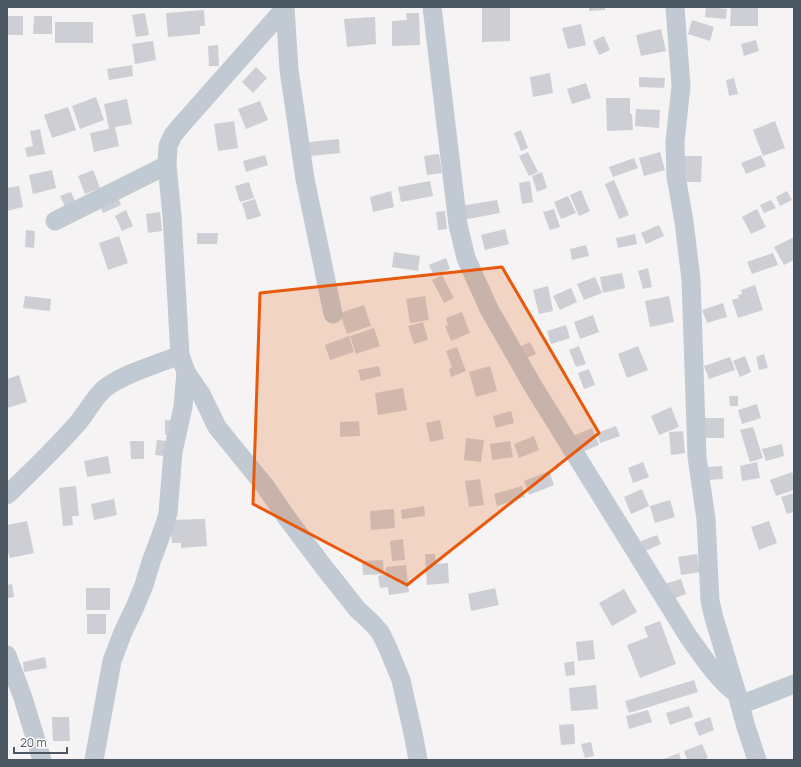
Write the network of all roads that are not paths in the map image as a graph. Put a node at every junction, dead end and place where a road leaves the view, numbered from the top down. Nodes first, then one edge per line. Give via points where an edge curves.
1 (285, 7) edge
2 (432, 7) edge
3 (675, 7) edge
4 (167, 165) junction
5 (55, 222) dead end
6 (333, 314) dead end
7 (180, 355) junction
8 (186, 372) junction
9 (7, 495) edge
10 (7, 655) edge
11 (794, 684) edge
12 (739, 700) junction
13 (42, 760) edge
14 (94, 760) edge
15 (418, 760) edge
16 (757, 760) edge

1 - 4 street via 173,135 168,146
1 - 6 street via 289,70 305,179
2 - 12 street via 458,225 466,258 488,308 533,386 688,636 713,672
3 - 12 street via 681,86 675,142 676,176 691,279 697,457 706,519 710,601
4 - 5 street
4 - 7 street via 173,223
7 - 8 street
7 - 9 street via 122,378 105,389 59,444
8 - 14 street via 183,407 173,452 168,513 144,585 112,661
8 - 15 street via 224,437 265,486 357,609 380,632 401,680
10 - 13 street
11 - 12 street
12 - 16 street

